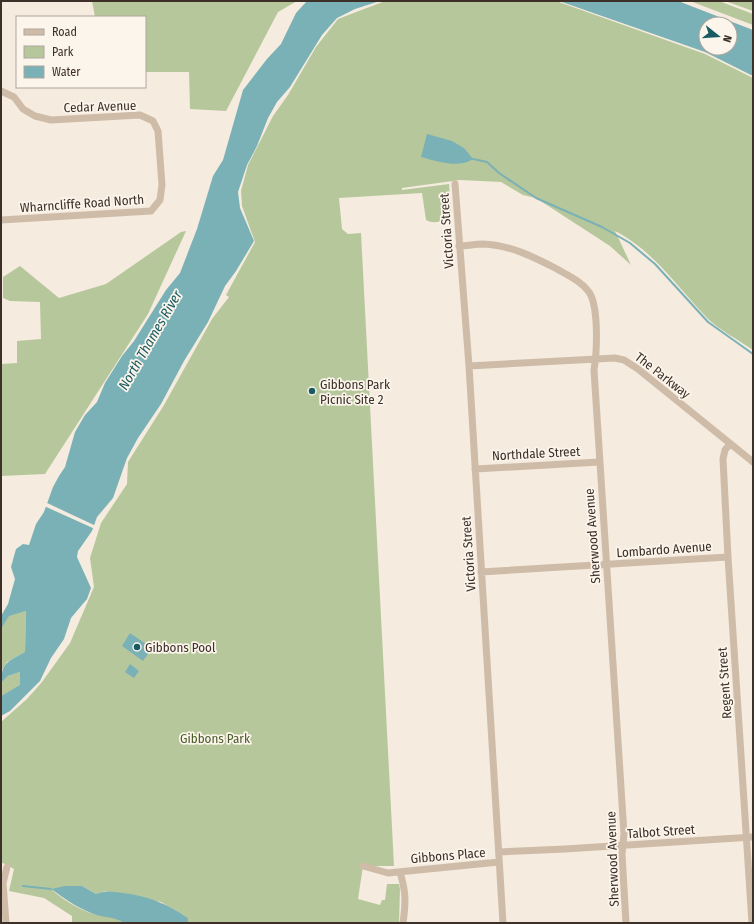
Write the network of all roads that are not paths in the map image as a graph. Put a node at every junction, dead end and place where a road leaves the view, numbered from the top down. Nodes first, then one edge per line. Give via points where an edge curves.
1 (1, 91) edge
2 (455, 184) dead end
3 (160, 200) joint
4 (1, 220) edge
5 (459, 246) junction
6 (596, 359) junction
7 (468, 366) junction
8 (730, 444) junction
9 (599, 462) junction
10 (753, 462) edge
11 (475, 469) junction
12 (728, 557) junction
13 (606, 565) junction
14 (481, 572) junction
15 (750, 837) edge
16 (623, 845) junction
17 (499, 852) junction
18 (499, 862) junction
19 (363, 866) dead end
20 (7, 867) dead end
21 (400, 872) junction
22 (6, 923) edge
23 (404, 923) edge
24 (503, 923) edge
25 (626, 923) edge
26 (752, 923) edge

1 - 3 street, Cedar Avenue via 14,97 23,109 35,116 51,120 140,115 152,121 158,132 162,185
2 - 5 street, Victoria Street
3 - 4 street, Wharncliffe Road North via 151,211
5 - 6 street, Sherwood Avenue via 494,245 523,252 578,280 594,302
5 - 7 street, Victoria Street
6 - 7 street, The Parkway
6 - 8 street, The Parkway via 615,358 628,362
6 - 9 street, Sherwood Avenue via 594,370
7 - 11 street, Victoria Street
8 - 10 street, The Parkway
8 - 12 street, Regent Street via 724,450 723,459
9 - 11 street, Northdale Street
9 - 13 street, Sherwood Avenue
11 - 14 street, Victoria Street
12 - 13 street, Lombardo Avenue
12 - 15 street, Regent Street
13 - 14 street, Lombardo Avenue
13 - 16 street, Sherwood Avenue
14 - 17 street, Victoria Street
15 - 16 street, Talbot Street
15 - 26 street, Regent Street
16 - 17 street, Talbot Street
16 - 25 street, Sherwood Avenue
17 - 18 street, Victoria Street
18 - 21 street, Gibbons Place
18 - 24 street, Victoria Street
19 - 21 street, Gibbons Place via 382,872
20 - 22 street via 3,883
21 - 23 street, Gibbons Place via 405,888

